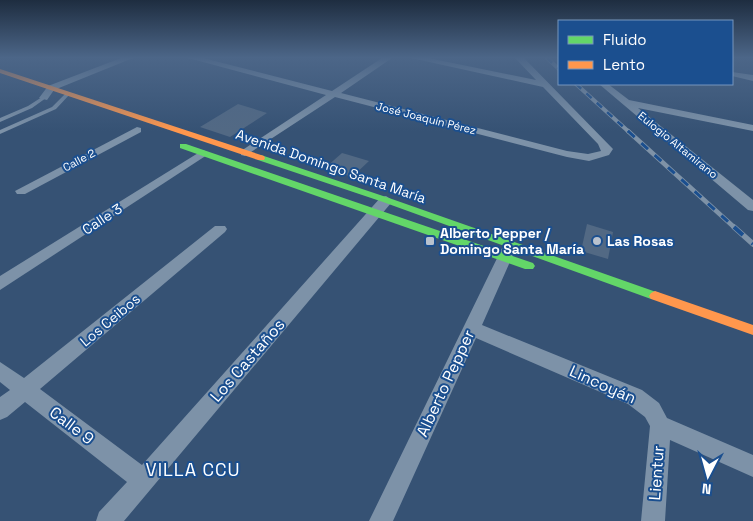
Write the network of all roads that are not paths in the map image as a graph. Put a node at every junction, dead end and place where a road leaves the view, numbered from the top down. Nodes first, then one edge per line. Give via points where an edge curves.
1 (0, 82) edge
2 (34, 82) edge
3 (66, 82) edge
4 (288, 82) edge
5 (352, 82) edge
6 (533, 82) edge
7 (543, 82) edge
8 (546, 85) junction
9 (604, 85) edge
10 (51, 88) junction
11 (68, 94) junction
12 (334, 94) junction
13 (44, 98) junction
14 (625, 102) junction
15 (60, 103) junction
16 (94, 115) dead end
17 (0, 120) edge
18 (120, 124) dead end
19 (753, 128) edge
20 (0, 132) edge
21 (142, 132) joint
22 (175, 143) dead end
23 (203, 153) junction
24 (245, 153) junction
25 (21, 191) dead end
26 (386, 200) junction
27 (753, 207) edge
28 (374, 213) junction
29 (220, 229) dead end
30 (507, 252) junction
31 (0, 284) edge
32 (651, 296) junction
33 (471, 328) junction
34 (753, 330) edge
35 (0, 371) edge
36 (25, 390) junction
37 (0, 410) edge
38 (660, 425) junction
39 (753, 466) edge
40 (144, 480) junction
41 (108, 521) edge
42 (381, 521) edge
43 (653, 521) edge

1 - 13 main road
2 - 10 main road, Avenida Domingo Santa María
3 - 10 street
4 - 12 street, José Joaquín Pérez
5 - 12 street
6 - 8 street
7 - 8 street
8 - 12 street, José Joaquín Pérez via 602,142 607,149 602,155 582,157
9 - 14 street, Eulogio Altamirano
10 - 11 main road, Avenida Domingo Santa María
10 - 13 street
11 - 15 lane
11 - 24 main road, Avenida Domingo Santa María
12 - 24 street
13 - 15 main road
13 - 17 lane
14 - 19 street
14 - 27 street, Eulogio Altamirano
15 - 16 main road
15 - 20 lane
18 - 21 main road
21 - 25 street, Calle 2
22 - 23 main road, Avenida Domingo Santa María
23 - 28 main road, Avenida Domingo Santa María
23 - 31 street, Calle 3
24 - 26 main road, Avenida Domingo Santa María
26 - 28 street, Los Castaños
26 - 30 main road, Avenida Domingo Santa María
28 - 30 main road, Avenida Domingo Santa María
28 - 40 street, Los Castaños
29 - 36 street, Los Ceibos
30 - 32 main road, Avenida Domingo Santa María
30 - 32 main road, Avenida Domingo Santa María via 549,271
30 - 33 street, Alberto Pepper
32 - 34 main road, Avenida Domingo Santa María
33 - 38 street, Lincoyán via 635,397 652,410
33 - 42 street, Alberto Pepper
35 - 36 street, Calle 9
36 - 37 street, Los Ceibos
36 - 40 street, Calle 9
38 - 39 street
38 - 43 street, Lientur
40 - 41 street, Los Castaños

